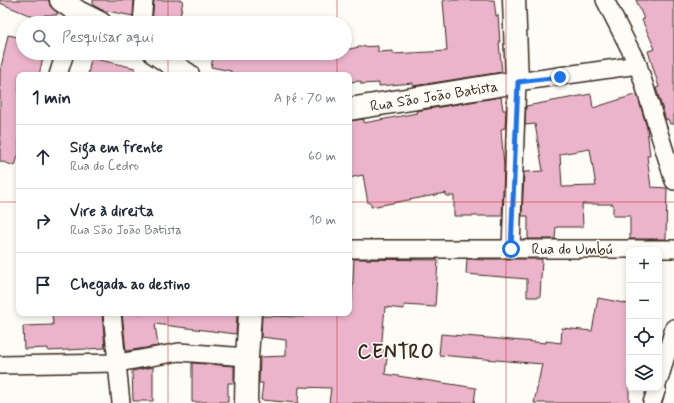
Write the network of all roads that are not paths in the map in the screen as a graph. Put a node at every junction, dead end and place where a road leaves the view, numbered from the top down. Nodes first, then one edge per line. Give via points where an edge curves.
1 (144, 0) edge
2 (514, 0) edge
3 (605, 0) edge
4 (71, 12) edge
5 (82, 16) edge
6 (143, 16) edge
7 (63, 60) edge
8 (166, 60) edge
9 (638, 65) junction
10 (59, 72) edge
11 (184, 72) edge
12 (518, 82) junction
13 (352, 109) edge
14 (674, 181) edge
15 (352, 249) edge
16 (511, 249) junction
17 (674, 249) edge
18 (112, 316) edge
19 (250, 316) edge
20 (674, 328) edge
21 (247, 357) junction
22 (118, 363) junction
23 (0, 365) edge
24 (662, 370) edge
25 (656, 391) edge
26 (121, 403) edge
27 (246, 403) edge
28 (652, 403) edge

1 - 6 street
2 - 12 street
3 - 9 street
4 - 5 street
7 - 10 street
8 - 11 street
9 - 12 street, Rua São João Batista
9 - 14 street
12 - 13 street, Rua São João Batista
12 - 16 street
15 - 16 street, Rua do Umbú
16 - 17 street, Rua do Umbú
18 - 22 street
19 - 21 street
20 - 24 street
21 - 22 street via 179,352
21 - 27 street
22 - 23 street
22 - 26 street
25 - 28 street

